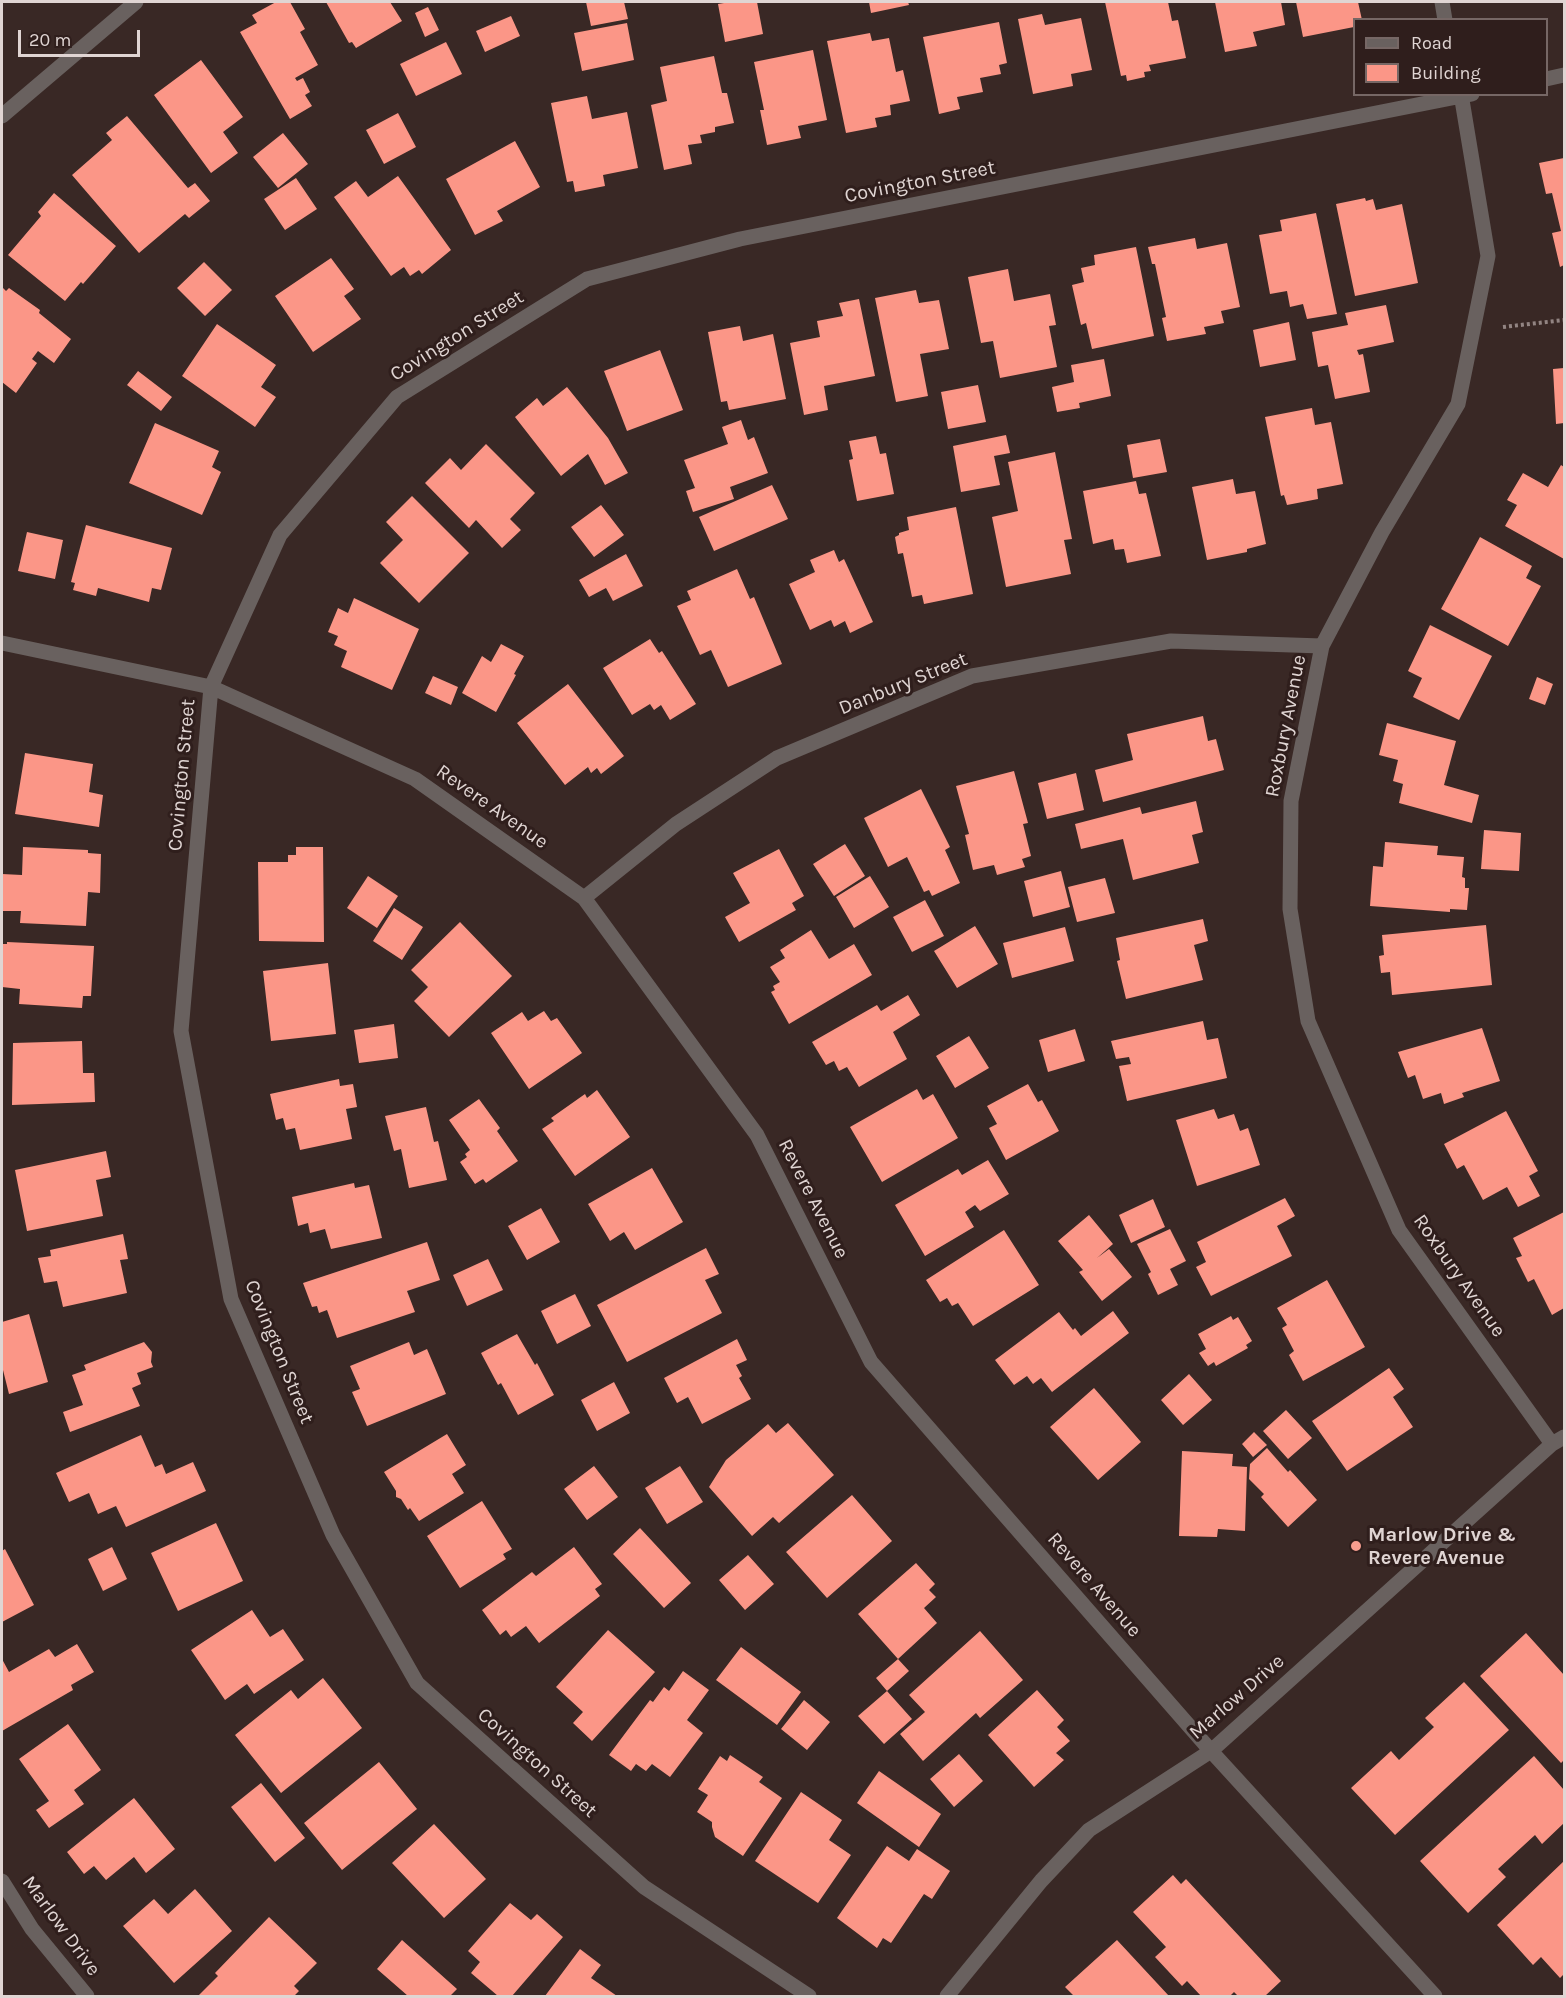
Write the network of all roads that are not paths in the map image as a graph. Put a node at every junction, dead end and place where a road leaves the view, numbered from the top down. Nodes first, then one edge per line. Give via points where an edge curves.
1 (136, 2) edge
2 (1442, 2) edge
3 (1445, 18) edge
4 (1564, 75) edge
5 (1548, 79) edge
6 (1460, 96) edge
7 (1465, 96) edge
8 (2, 116) edge
9 (2, 643) edge
10 (1322, 646) junction
11 (211, 687) junction
12 (584, 898) junction
13 (1558, 1440) edge
14 (1211, 1751) junction
15 (2, 1881) edge
16 (87, 1996) edge
17 (809, 1996) edge
18 (947, 1996) edge
19 (1435, 1996) edge

1 - 8 street
2 - 3 street
4 - 5 street
6 - 11 street, Covington Street via 740,239 587,279 397,397 280,535
7 - 10 street, Roxbury Avenue via 1488,256 1458,404 1382,532
9 - 11 street, Revere Avenue
10 - 12 street, Danbury Street via 1171,641 972,676 777,758 676,824
10 - 13 street, Roxbury Avenue via 1291,801 1290,909 1308,1021 1399,1230
11 - 12 street, Revere Avenue via 415,779
11 - 17 street, Covington Street via 181,1031 231,1299 333,1535 417,1683 644,1887
12 - 14 street, Revere Avenue via 757,1135 871,1362
13 - 14 street, Marlow Drive
14 - 18 street, Marlow Drive via 1089,1830 1041,1881
14 - 19 street, Revere Avenue
15 - 16 street, Marlow Drive via 32,1929

